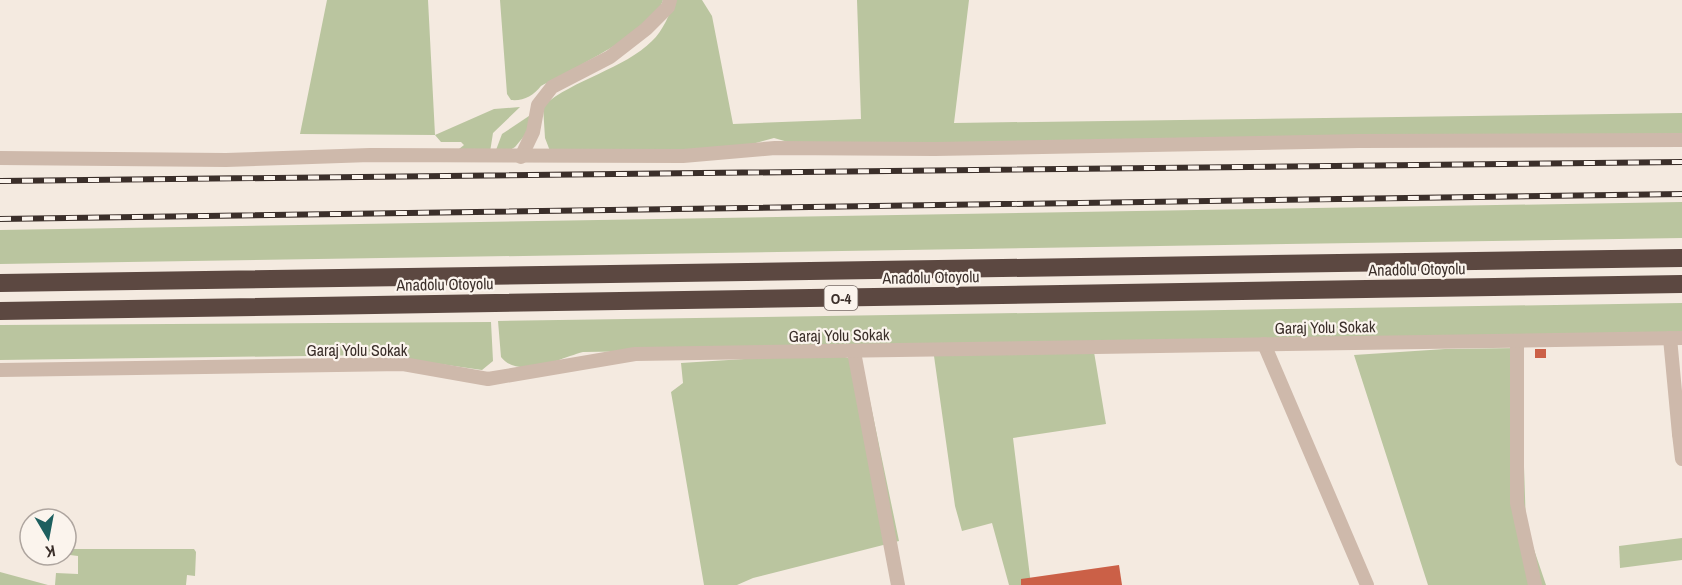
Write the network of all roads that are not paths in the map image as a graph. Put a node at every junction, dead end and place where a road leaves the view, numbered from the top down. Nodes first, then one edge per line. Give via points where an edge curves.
1 (670, 0) edge
2 (1682, 140) edge
3 (522, 157) junction
4 (0, 158) edge
5 (1682, 258) edge
6 (0, 283) edge
7 (1682, 284) edge
8 (0, 311) edge
9 (1676, 338) edge
10 (1517, 340) junction
11 (1264, 344) junction
12 (854, 352) junction
13 (0, 370) edge
14 (1680, 435) edge
15 (1682, 459) edge
16 (898, 585) edge
17 (1367, 585) edge
18 (1534, 585) edge

1 - 3 street via 646,29 610,57 552,87 538,105 533,132
2 - 3 street via 775,148 683,156
3 - 4 street
5 - 6 highway, Anadolu Otoyolu / O-4
7 - 8 highway, Anadolu Otoyolu / O-4
9 - 10 street, Garaj Yolu Sokak
9 - 14 street
10 - 11 street, Garaj Yolu Sokak
10 - 18 street via 1516,503
11 - 12 street, Garaj Yolu Sokak
11 - 17 street
12 - 13 street, Garaj Yolu Sokak via 635,354 488,379 403,364
12 - 16 street
14 - 15 street

